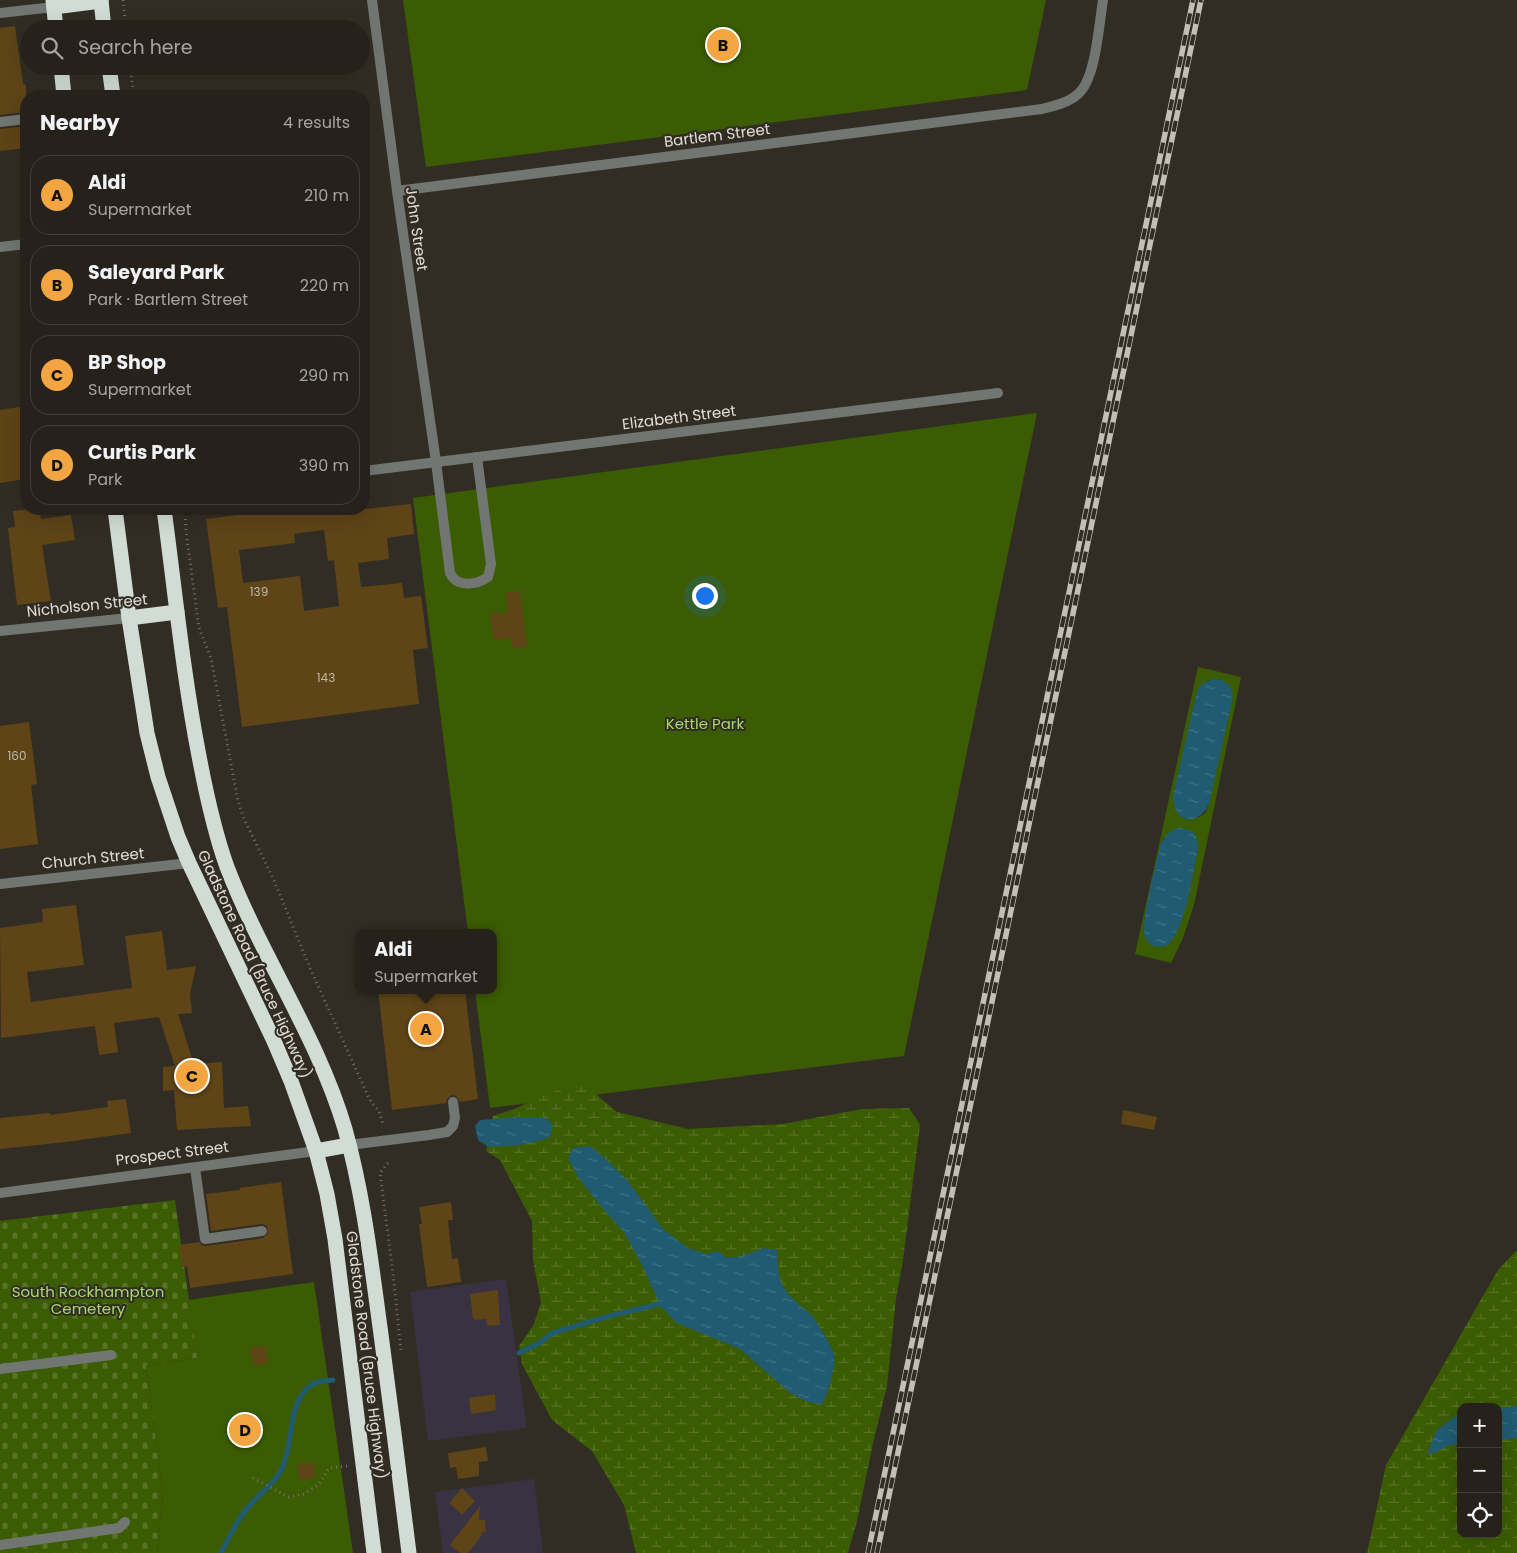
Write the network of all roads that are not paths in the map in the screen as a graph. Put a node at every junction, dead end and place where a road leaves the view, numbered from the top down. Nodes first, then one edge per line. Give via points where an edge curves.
1 (101, 0) edge
2 (372, 0) edge
3 (1104, 0) edge
4 (54, 4) edge
5 (0, 13) edge
6 (55, 20) edge
7 (103, 20) edge
8 (62, 75) edge
9 (110, 75) edge
10 (63, 90) edge
11 (112, 90) edge
12 (20, 120) edge
13 (0, 122) edge
14 (397, 191) junction
15 (20, 245) edge
16 (0, 247) edge
17 (998, 393) dead end
18 (476, 457) junction
19 (436, 462) junction
20 (370, 469) edge
21 (116, 515) edge
22 (165, 515) edge
23 (177, 612) junction
24 (129, 618) junction
25 (0, 632) edge
26 (189, 863) junction
27 (0, 884) edge
28 (453, 1102) dead end
29 (349, 1145) junction
30 (316, 1152) junction
31 (195, 1168) junction
32 (0, 1193) edge
33 (262, 1231) dead end
34 (111, 1355) dead end
35 (0, 1369) edge
36 (125, 1522) dead end
37 (0, 1545) edge
38 (374, 1553) edge
39 (409, 1553) edge

1 - 4 highway
1 - 7 highway
2 - 14 street, John Street
3 - 14 street, Bartlem Street via 1086,85 1068,100 1042,109
4 - 5 street
4 - 6 highway
8 - 10 highway
9 - 11 highway
12 - 13 street
14 - 19 street, John Street
15 - 16 street
17 - 18 street, Elizabeth Street
18 - 19 street, Elizabeth Street
18 - 19 street, John Street via 491,564 488,577 472,583 462,583 452,578 450,573
19 - 20 street, Elizabeth Street
21 - 24 highway, Gladstone Road (Bruce Highway)
22 - 23 highway, Gladstone Road (Bruce Highway)
23 - 24 highway, Nicholson Street
23 - 29 highway, Gladstone Road (Bruce Highway) via 191,715 222,851 242,901 320,1064
24 - 25 street, Nicholson Street
24 - 26 highway, Gladstone Road (Bruce Highway) via 153,760
26 - 27 street, Church Street
26 - 30 highway, Gladstone Road (Bruce Highway) via 274,1041
28 - 29 street via 454,1126 447,1132
29 - 30 highway, Prospect Street
29 - 39 highway, Gladstone Road (Bruce Highway) via 375,1290
30 - 31 street, Prospect Street
30 - 38 highway, Gladstone Road (Bruce Highway) via 335,1240
31 - 32 street, Prospect Street
31 - 33 street via 205,1239
34 - 35 street
36 - 37 street via 119,1528

